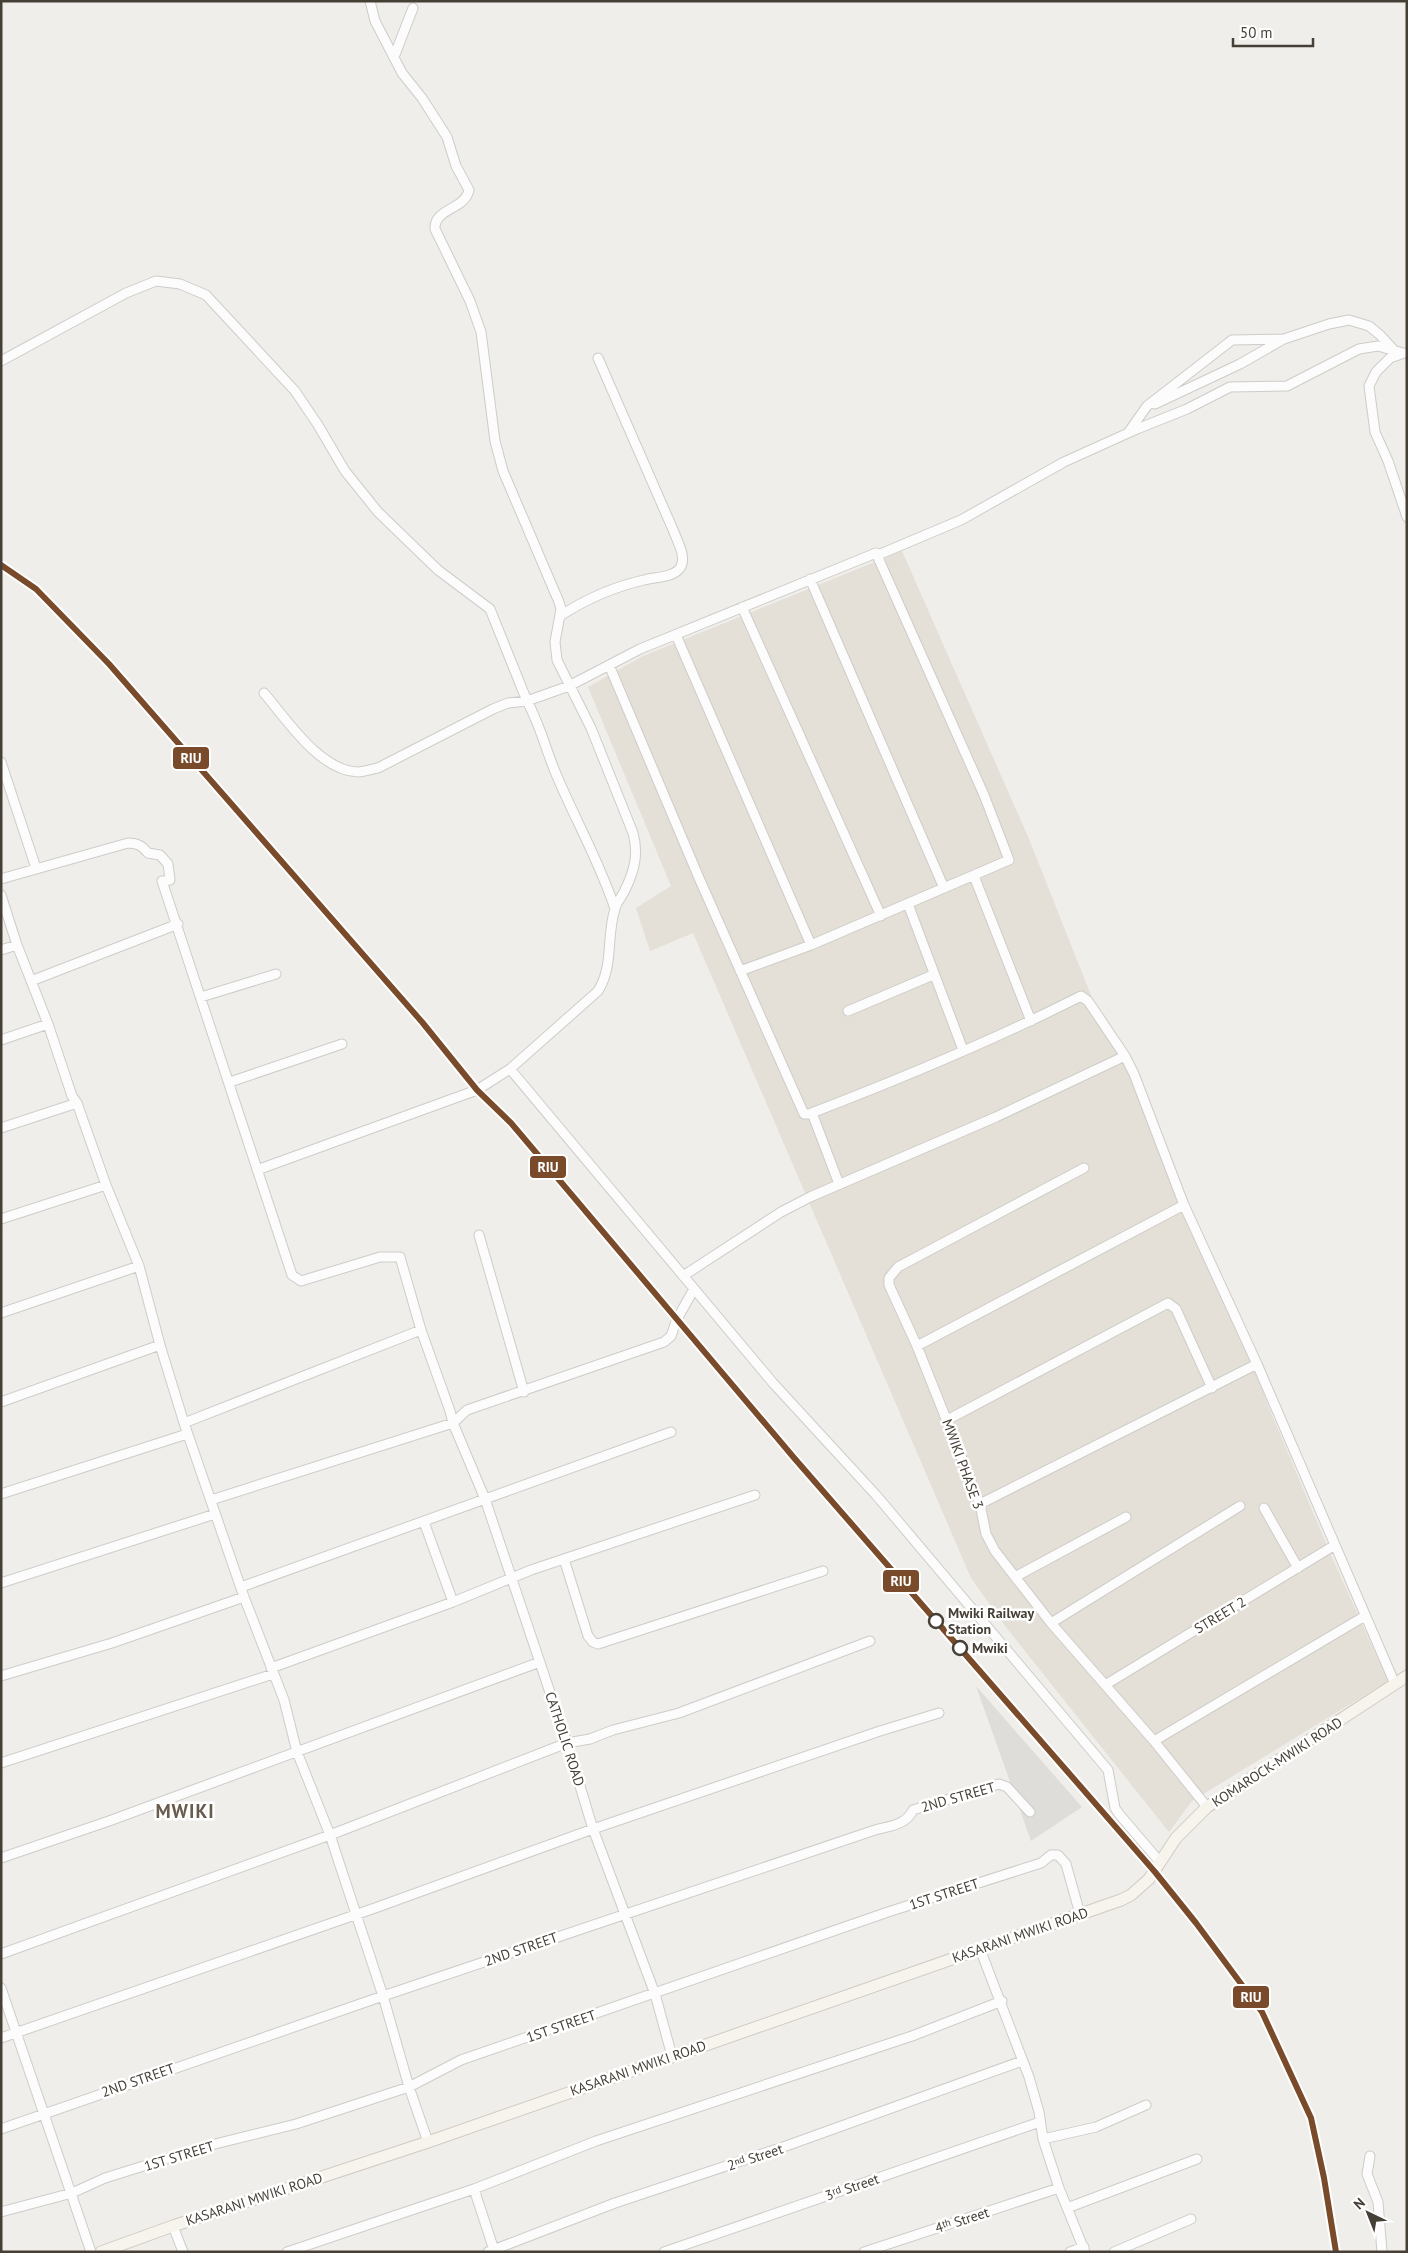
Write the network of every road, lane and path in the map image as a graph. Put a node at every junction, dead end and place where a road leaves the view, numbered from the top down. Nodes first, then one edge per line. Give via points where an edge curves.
1 (370, 1) edge
2 (413, 8) dead end
3 (394, 57) junction
4 (1284, 339) junction
5 (1393, 350) junction
6 (1405, 352) edge
7 (598, 358) dead end
8 (1, 362) edge
9 (1146, 408) junction
10 (1128, 433) junction
11 (1407, 517) edge
12 (878, 555) junction
13 (810, 579) junction
14 (742, 607) junction
15 (560, 616) junction
16 (676, 635) junction
17 (609, 665) junction
18 (569, 686) junction
19 (264, 693) dead end
20 (527, 701) junction
21 (1, 762) edge
22 (36, 868) junction
23 (974, 876) junction
24 (1, 879) edge
25 (944, 888) junction
26 (1, 894) edge
27 (908, 904) junction
28 (614, 909) junction
29 (880, 916) junction
30 (178, 924) junction
31 (17, 945) junction
32 (811, 945) junction
33 (1, 950) edge
34 (740, 971) junction
35 (276, 974) dead end
36 (933, 975) junction
37 (31, 981) junction
38 (201, 997) junction
39 (848, 1011) dead end
40 (1031, 1021) junction
41 (48, 1024) junction
42 (1, 1040) edge
43 (342, 1044) dead end
44 (963, 1050) junction
45 (1125, 1056) junction
46 (510, 1069) junction
47 (230, 1082) junction
48 (77, 1102) junction
49 (812, 1113) junction
50 (1, 1128) edge
51 (1084, 1168) dead end
52 (258, 1170) junction
53 (840, 1184) junction
54 (106, 1185) junction
55 (1184, 1206) junction
56 (1, 1219) edge
57 (479, 1235) dead end
58 (140, 1266) junction
59 (683, 1276) junction
60 (694, 1289) junction
61 (1, 1312) edge
62 (421, 1330) junction
63 (160, 1346) junction
64 (917, 1346) junction
65 (1257, 1364) junction
66 (1212, 1388) junction
67 (524, 1392) junction
68 (1, 1402) edge
69 (947, 1420) junction
70 (184, 1423) junction
71 (453, 1423) junction
72 (671, 1432) dead end
73 (187, 1434) junction
74 (1, 1494) edge
75 (755, 1495) dead end
76 (485, 1499) junction
77 (211, 1500) junction
78 (980, 1504) junction
79 (1240, 1506) dead end
80 (1264, 1508) dead end
81 (216, 1514) junction
82 (1126, 1517) dead end
83 (424, 1522) junction
84 (1335, 1545) junction
85 (564, 1558) junction
86 (1298, 1568) junction
87 (823, 1571) dead end
88 (1015, 1577) junction
89 (511, 1579) junction
90 (1, 1582) edge
91 (241, 1587) junction
92 (244, 1597) junction
93 (453, 1602) junction
94 (1365, 1616) junction
95 (1051, 1623) junction
96 (870, 1641) dead end
97 (540, 1662) junction
98 (272, 1671) junction
99 (1, 1676) edge
100 (1407, 1676) edge
101 (1105, 1684) junction
102 (1395, 1684) junction
103 (939, 1713) dead end
104 (1154, 1742) junction
105 (567, 1744) junction
106 (297, 1752) junction
107 (1, 1763) edge
108 (1207, 1807) junction
109 (1030, 1812) dead end
110 (593, 1829) junction
111 (330, 1835) junction
112 (1, 1858) edge
113 (1160, 1862) junction
114 (354, 1913) junction
115 (625, 1913) junction
116 (1080, 1914) junction
117 (980, 1948) junction
118 (1, 1954) edge
119 (1, 1988) edge
120 (655, 1994) junction
121 (383, 1996) junction
122 (1002, 2001) junction
123 (16, 2033) junction
124 (1, 2038) edge
125 (672, 2056) junction
126 (1022, 2061) junction
127 (408, 2087) junction
128 (1146, 2105) dead end
129 (45, 2114) junction
130 (1040, 2122) junction
131 (1, 2129) edge
132 (1043, 2139) junction
133 (428, 2142) junction
134 (1370, 2156) dead end
135 (1197, 2159) dead end
136 (1059, 2188) junction
137 (474, 2189) junction
138 (72, 2193) junction
139 (1067, 2208) junction
140 (1, 2212) edge
141 (1191, 2219) dead end
142 (173, 2226) junction
143 (1085, 2249) edge
144 (491, 2251) edge
145 (92, 2252) edge
146 (101, 2252) edge
147 (183, 2252) edge
148 (288, 2252) edge
149 (664, 2252) edge
150 (864, 2252) edge
151 (1070, 2252) edge
152 (1114, 2252) edge
153 (1382, 2252) edge

1 - 3 street via 375,21
2 - 3 street
3 - 15 street via 448,137 456,166 469,190 460,204 438,218 435,228 481,332 503,471 559,602
4 - 5 street via 1349,320 1368,326
4 - 9 street via 1240,364
4 - 9 street via 1232,340
5 - 6 street
5 - 10 street via 1378,346 1359,348 1287,386 1230,387
6 - 11 street via 1390,358 1376,372 1369,386 1375,432
7 - 15 street via 674,532 683,556 682,564 679,570 669,575 614,588 583,601
8 - 20 street via 126,293 156,281 180,284 206,295 295,391 345,471 378,512 438,570 490,609
9 - 10 street
10 - 12 street via 1064,462 961,520
12 - 13 street via 874,552
12 - 23 street via 1009,859
13 - 14 street
13 - 25 street
14 - 16 street
14 - 29 street
15 - 18 street via 557,660
16 - 17 street
16 - 32 street
17 - 18 street
17 - 34 street
18 - 20 street
18 - 28 street via 591,728 637,847 636,862
19 - 20 street via 312,750 325,760 358,772 378,768 493,709
20 - 28 street via 607,885
21 - 22 street
22 - 24 street
22 - 30 street via 136,843 148,853 160,855 168,864 170,880 162,882
23 - 25 street
23 - 40 street
25 - 27 street
26 - 31 street
27 - 29 street
27 - 36 street
28 - 46 street via 606,979 598,991
29 - 32 street
30 - 37 street
30 - 38 street
31 - 33 street
31 - 37 street
32 - 34 street
34 - 49 street via 802,1111
35 - 38 street
36 - 39 street
36 - 44 street
37 - 41 street
38 - 47 street
40 - 44 street
40 - 45 street via 1077,998 1085,998
41 - 42 street
41 - 48 street via 72,1096
43 - 47 street
44 - 49 street via 890,1084
45 - 53 street via 996,1117
45 - 55 street
46 - 52 street via 477,1090
46 - 59 street
47 - 52 street
48 - 50 street
48 - 54 street
49 - 53 street
51 - 64 street, MWIKI PHASE 3 via 892,1272 889,1285
52 - 62 street, CATHOLIC ROAD via 296,1280 380,1257 400,1257
53 - 59 street via 781,1212
54 - 56 street
54 - 58 street
55 - 64 street
55 - 65 street
57 - 67 street
58 - 61 street
58 - 63 street
59 - 60 street
60 - 67 street via 671,1336 664,1342
60 - 113 street via 773,1383 876,1495 1108,1770 1115,1808
62 - 70 street
62 - 71 street, CATHOLIC ROAD
63 - 68 street
63 - 70 street
64 - 69 street, MWIKI PHASE 3
65 - 66 street
65 - 84 street
66 - 69 street via 1176,1309 1168,1303
66 - 78 street
67 - 71 street via 467,1410
69 - 78 street, MWIKI PHASE 3
70 - 73 street
71 - 76 street, CATHOLIC ROAD
71 - 77 street
72 - 76 street
73 - 74 street
73 - 77 street
75 - 85 street
76 - 83 street
76 - 89 street, CATHOLIC ROAD
77 - 81 street
78 - 88 street, MWIKI PHASE 3 via 986,1534
79 - 95 street
80 - 86 street
81 - 90 street
81 - 91 street
82 - 88 street
83 - 91 street
83 - 93 street
84 - 86 street, STREET 2
84 - 94 street
85 - 87 street via 588,1636 598,1644
85 - 89 street
86 - 101 street, STREET 2
88 - 95 street, MWIKI PHASE 3
89 - 93 street
89 - 97 street, CATHOLIC ROAD
91 - 92 street
92 - 98 street
92 - 99 street via 112,1643
93 - 98 street
94 - 102 street
94 - 104 street
95 - 101 street, MWIKI PHASE 3
96 - 105 street via 679,1713
97 - 105 street, CATHOLIC ROAD
97 - 106 street
98 - 106 street via 284,1700
98 - 107 street
100 - 102 main road, KOMAROCK-MWIKI ROAD
101 - 104 street, MWIKI PHASE 3
102 - 108 main road, KOMAROCK-MWIKI ROAD
103 - 110 street
104 - 108 street, MWIKI PHASE 3
105 - 110 street, CATHOLIC ROAD
105 - 111 street
106 - 111 street
106 - 112 street
108 - 113 main road, KOMAROCK-MWIKI ROAD via 1176,1838
109 - 115 street, 2ND STREET via 1007,1787 999,1784 913,1810 909,1818 895,1825
110 - 114 street
110 - 115 street, CATHOLIC ROAD
111 - 114 street
111 - 118 street
113 - 116 main road, KASARANI MWIKI ROAD via 1155,1872 1131,1895
114 - 121 street
114 - 123 street
115 - 120 street, CATHOLIC ROAD
115 - 121 street, 2ND STREET
116 - 117 main road, KASARANI MWIKI ROAD
116 - 120 street, 1ST STREET via 1066,1864 1058,1854 1051,1855 1041,1863 888,1912
117 - 122 street
117 - 125 main road, KASARANI MWIKI ROAD
119 - 123 street
120 - 125 street, CATHOLIC ROAD
120 - 127 street, 1ST STREET via 461,2060
121 - 127 street
121 - 129 street, 2ND STREET
122 - 126 street
122 - 137 street via 912,2036 596,2141
123 - 124 street
123 - 129 street
125 - 133 main road, KASARANI MWIKI ROAD
126 - 130 street
126 - 144 street, 2ⁿᵈ Street via 786,2146 615,2203
127 - 133 street
127 - 138 street, 1ST STREET via 296,2124 211,2145 104,2178
128 - 132 street via 1096,2127
129 - 131 street, 2ND STREET
129 - 138 street
130 - 132 street
130 - 149 street, 3ʳᵈ Street
132 - 136 street
133 - 142 main road, KASARANI MWIKI ROAD
134 - 153 street via 1367,2174 1378,2202
135 - 139 street
136 - 139 street
136 - 150 street, 4ᵗʰ Street
137 - 144 street
137 - 148 street
138 - 140 street, 1ST STREET
138 - 145 street
139 - 143 street
141 - 152 street
142 - 146 main road, KASARANI MWIKI ROAD
142 - 147 street
143 - 151 street

